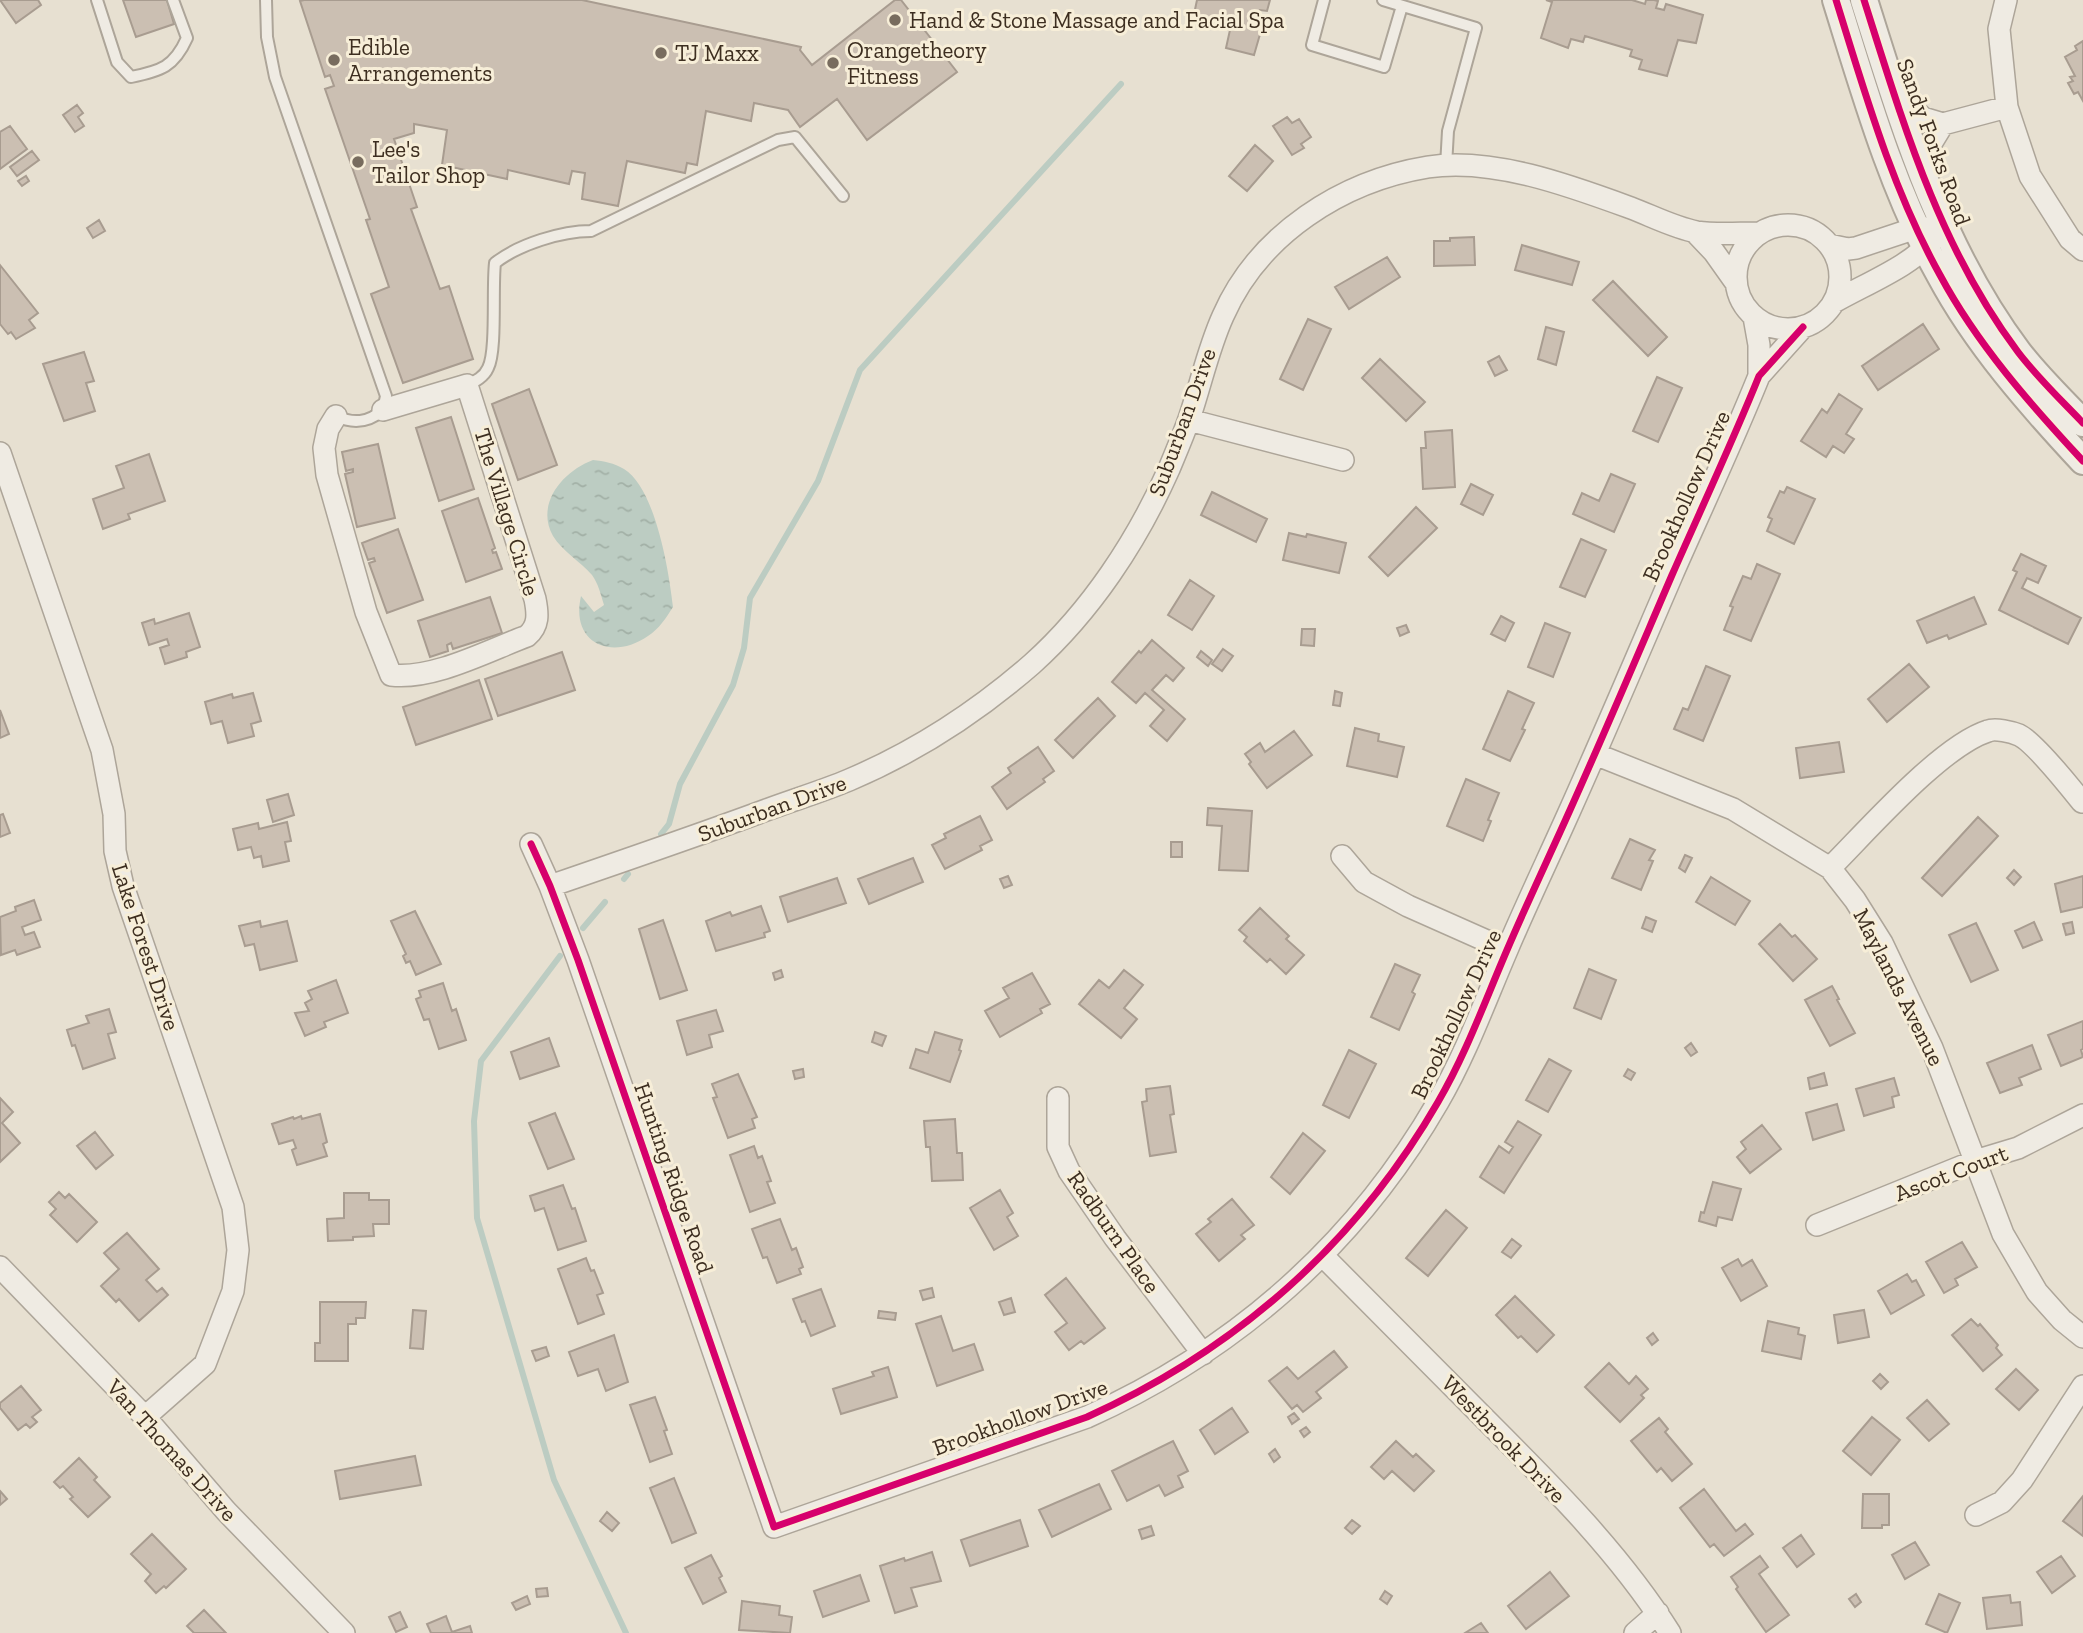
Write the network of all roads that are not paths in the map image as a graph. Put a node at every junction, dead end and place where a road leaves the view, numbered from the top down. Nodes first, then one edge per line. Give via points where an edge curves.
1 (97, 0) edge
2 (173, 0) edge
3 (267, 0) edge
4 (1324, 0) edge
5 (1383, 0) edge
6 (1836, 0) edge
7 (1864, 0) edge
8 (2006, 0) edge
9 (1402, 6) junction
10 (1892, 88) junction
11 (2007, 107) junction
12 (1943, 124) junction
13 (1446, 166) junction
14 (1921, 174) junction
15 (843, 195) dead end
16 (1943, 227) junction
17 (1695, 232) junction
18 (1759, 233) junction
19 (1921, 239) junction
20 (1829, 245) junction
21 (2083, 250) edge
22 (1736, 276) junction
23 (1836, 296) junction
24 (1754, 317) junction
25 (1803, 327) junction
26 (1759, 376) junction
27 (467, 385) junction
28 (383, 410) junction
29 (336, 416) joint
30 (1189, 420) junction
31 (2083, 423) edge
32 (0, 453) edge
33 (1343, 460) dead end
34 (2083, 461) edge
35 (1595, 754) junction
36 (2082, 802) edge
37 (531, 844) dead end
38 (1342, 856) dead end
39 (1830, 868) junction
40 (550, 886) junction
41 (1507, 950) junction
42 (1058, 1098) dead end
43 (2083, 1115) edge
44 (1975, 1161) junction
45 (1817, 1225) dead end
46 (1323, 1256) junction
47 (0, 1267) edge
48 (2083, 1337) edge
49 (1203, 1354) junction
50 (2083, 1386) edge
51 (145, 1417) junction
52 (1976, 1515) dead end
53 (774, 1527) joint
54 (1658, 1613) junction
55 (344, 1633) edge
56 (1634, 1633) edge
57 (1670, 1633) edge

1 - 2 lane via 117,62 131,76 157,71 179,56 187,38
3 - 28 lane via 267,37 275,78 386,396
4 - 9 lane via 1312,45 1384,67
5 - 9 lane
6 - 19 street, Sandy Forks Road via 1900,193
7 - 10 street, Sandy Forks Road
8 - 11 street via 1999,29
9 - 13 lane via 1476,28 1448,131
10 - 12 street via 1923,118
10 - 14 street, Sandy Forks Road
11 - 12 street
11 - 21 street via 2030,176 2070,239
12 - 14 street
13 - 17 street, Suburban Drive via 1502,170 1565,186
13 - 30 street, Suburban Drive via 1382,178 1348,190 1292,227 1266,252 1246,275 1225,312
14 - 16 street, Sandy Forks Road
15 - 27 lane via 795,137 778,140 591,231 572,231 505,255 495,263 492,285 493,357 487,372
16 - 19 street
16 - 31 street, Sandy Forks Road via 2019,353
17 - 18 street, Suburban Drive
17 - 22 street, Suburban Drive
18 - 20 street, Suburban Drive via 1788,225 1804,227
18 - 22 street via 1739,257
19 - 20 street via 1848,249
19 - 23 street, Brookhollow Drive via 1909,262
19 - 34 street, Sandy Forks Road via 1970,325 2041,416
20 - 23 street via 1839,266
22 - 24 street, Brookhollow Drive via 1739,296
23 - 25 street, Brookhollow Drive via 1815,321
24 - 25 street via 1777,328
24 - 26 street, Brookhollow Drive
25 - 26 street, Brookhollow Drive
26 - 35 street, Brookhollow Drive
27 - 28 street, The Village Circle
27 - 29 street, The Village Circle via 535,599 537,621 527,636 416,675 391,675 366,612 327,475 324,448
28 - 29 lane, The Village Circle via 362,421
30 - 33 street
30 - 40 street, Suburban Drive via 1145,521 1100,587 1034,662 993,696 947,728 848,781
32 - 51 street, Lake Forest Drive via 102,750 123,886 233,1207 238,1250 233,1291 205,1364
35 - 39 street, Maylands Avenue via 1733,809
35 - 41 street, Brookhollow Drive
36 - 39 street via 2021,736 1991,729 1964,742 1921,778
37 - 40 street, Hunting Ridge Road
38 - 41 street via 1364,882
39 - 44 street, Maylands Avenue via 1882,943 1932,1048
40 - 53 street, Hunting Ridge Road
41 - 46 street, Brookhollow Drive via 1438,1102 1387,1177
42 - 49 street, Radburn Place via 1058,1147 1069,1171
43 - 44 street, Ascot Court via 2018,1148
44 - 45 street, Ascot Court
44 - 48 street, Maylands Avenue via 2004,1234 2037,1292
46 - 49 street, Brookhollow Drive via 1238,1331
46 - 54 street, Westbrook Drive via 1532,1465
47 - 51 street, Van Thomas Drive
49 - 53 street, Brookhollow Drive via 1087,1417
50 - 52 street via 2022,1480 2002,1502
51 - 55 street, Van Thomas Drive via 226,1511
54 - 56 street
54 - 57 street, Westbrook Drive

